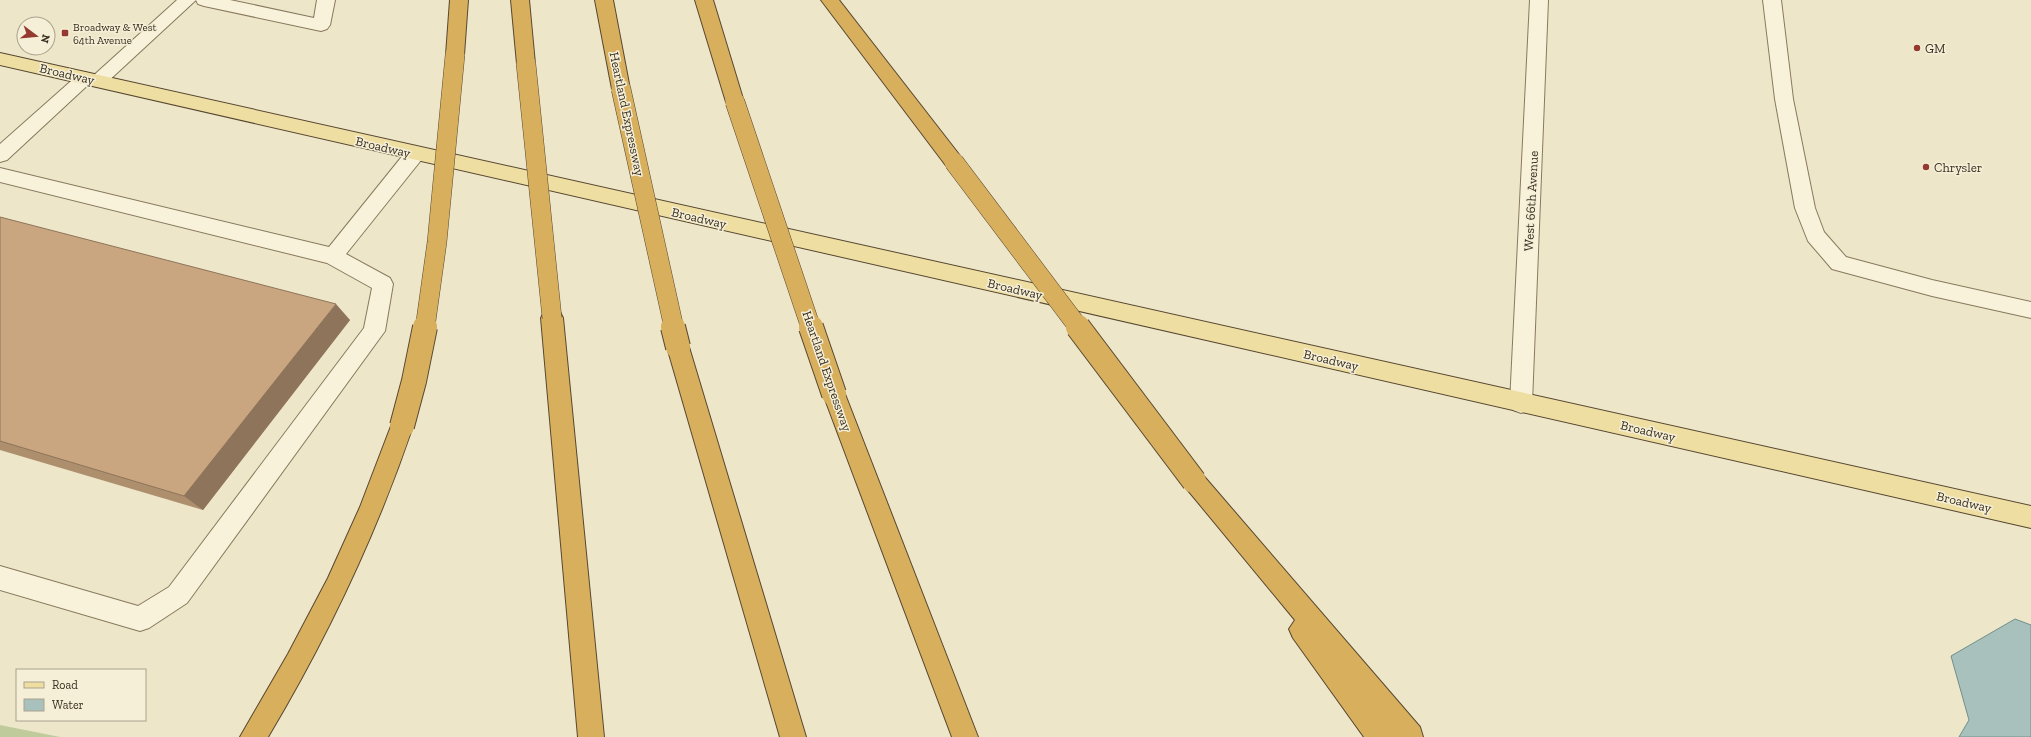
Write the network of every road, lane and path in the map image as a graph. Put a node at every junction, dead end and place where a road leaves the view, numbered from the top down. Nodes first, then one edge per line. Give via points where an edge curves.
1 (187, 0) edge
2 (204, 0) edge
3 (326, 0) edge
4 (459, 0) edge
5 (520, 0) edge
6 (604, 0) edge
7 (704, 0) edge
8 (830, 0) edge
9 (1539, 0) edge
10 (1772, 0) edge
11 (0, 59) edge
12 (92, 80) junction
13 (415, 154) junction
14 (0, 155) edge
15 (0, 175) edge
16 (333, 256) junction
17 (2031, 310) edge
18 (1521, 403) junction
19 (1194, 481) junction
20 (2031, 517) edge
21 (0, 578) edge
22 (253, 737) edge
23 (591, 737) edge
24 (793, 737) edge
25 (965, 737) edge
26 (1380, 737) edge
27 (1410, 737) edge

1 - 12 street
2 - 3 street via 321,25
4 - 22 highway, bridge via 427,318 418,367 402,426 352,554 311,636
5 - 23 highway, bridge
6 - 24 highway, Heartland Expressway, bridge via 678,347
7 - 25 highway, Heartland Expressway, bridge via 735,102 834,394
8 - 19 highway, bridge
9 - 18 street, West 66th Avenue
10 - 17 street via 1784,99 1805,208 1815,236 1839,263 1932,288
11 - 12 main road, Broadway
12 - 13 main road, Broadway
12 - 14 street
13 - 16 street
13 - 18 main road, Broadway
15 - 16 street
16 - 21 street via 383,284 374,331 178,595 140,619
18 - 20 main road, Broadway
19 - 26 highway
19 - 27 highway

